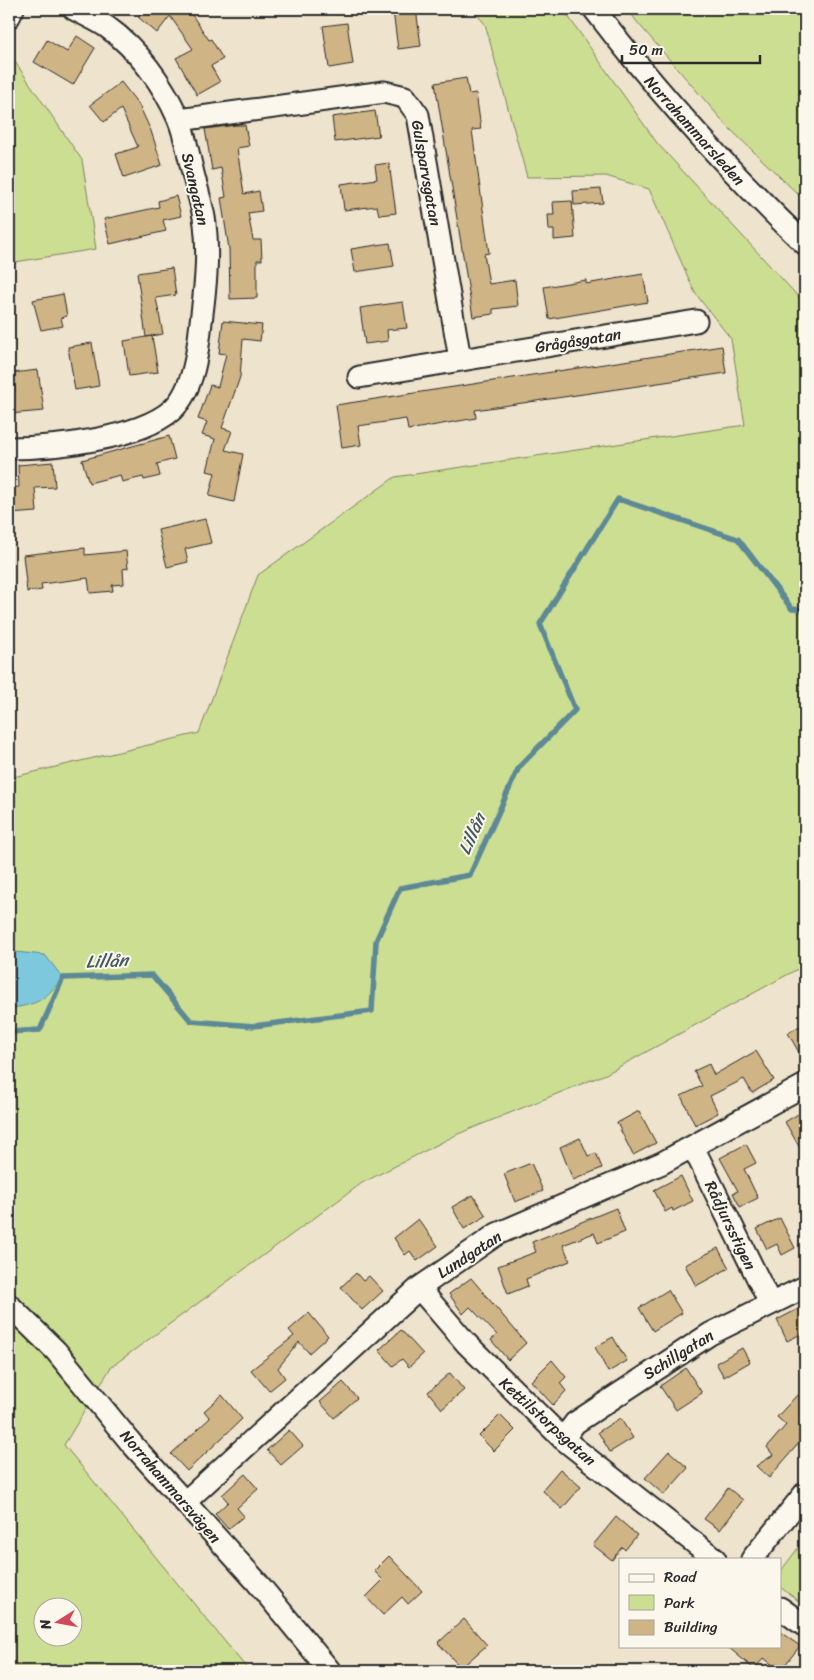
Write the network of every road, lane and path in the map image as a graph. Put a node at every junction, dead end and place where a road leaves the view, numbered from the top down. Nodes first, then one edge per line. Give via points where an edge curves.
1 (13, 9) edge
2 (74, 9) edge
3 (594, 9) edge
4 (9, 17) edge
5 (179, 120) junction
6 (805, 244) edge
7 (696, 321) dead end
8 (460, 359) junction
9 (359, 377) dead end
10 (9, 448) edge
11 (805, 1085) edge
12 (693, 1147) junction
13 (805, 1287) edge
14 (418, 1288) junction
15 (770, 1302) junction
16 (9, 1305) edge
17 (563, 1439) junction
18 (805, 1493) edge
19 (185, 1502) junction
20 (714, 1558) edge
21 (753, 1558) edge
22 (782, 1609) edge
23 (805, 1626) edge
24 (330, 1671) edge

1 - 4 street
2 - 5 street, Svangatan via 107,27 136,54 160,84
3 - 6 street, Norrahammarsleden via 653,85 751,192
5 - 8 street, Gulsparvsgatan via 384,92 405,97 418,115
5 - 10 street, Svangatan via 205,224 207,274 192,374 183,394 173,409 156,422 124,432 66,445
7 - 8 street, Grågåsgatan
8 - 9 street, Grågåsgatan
11 - 12 street, Lundgatan
12 - 14 street, Lundgatan via 497,1234
12 - 15 street, Rådjursstigen
13 - 15 street, Schillgatan
14 - 17 street, Kettilstorpsgatan via 466,1343
14 - 19 street, Lundgatan
15 - 17 street, Schillgatan via 710,1334 638,1380 575,1423
16 - 19 street, Norrahammarsvägen via 56,1351
17 - 20 street, Kettilstorpsgatan
18 - 21 street
19 - 24 street, Norrahammarsvägen
22 - 23 street

